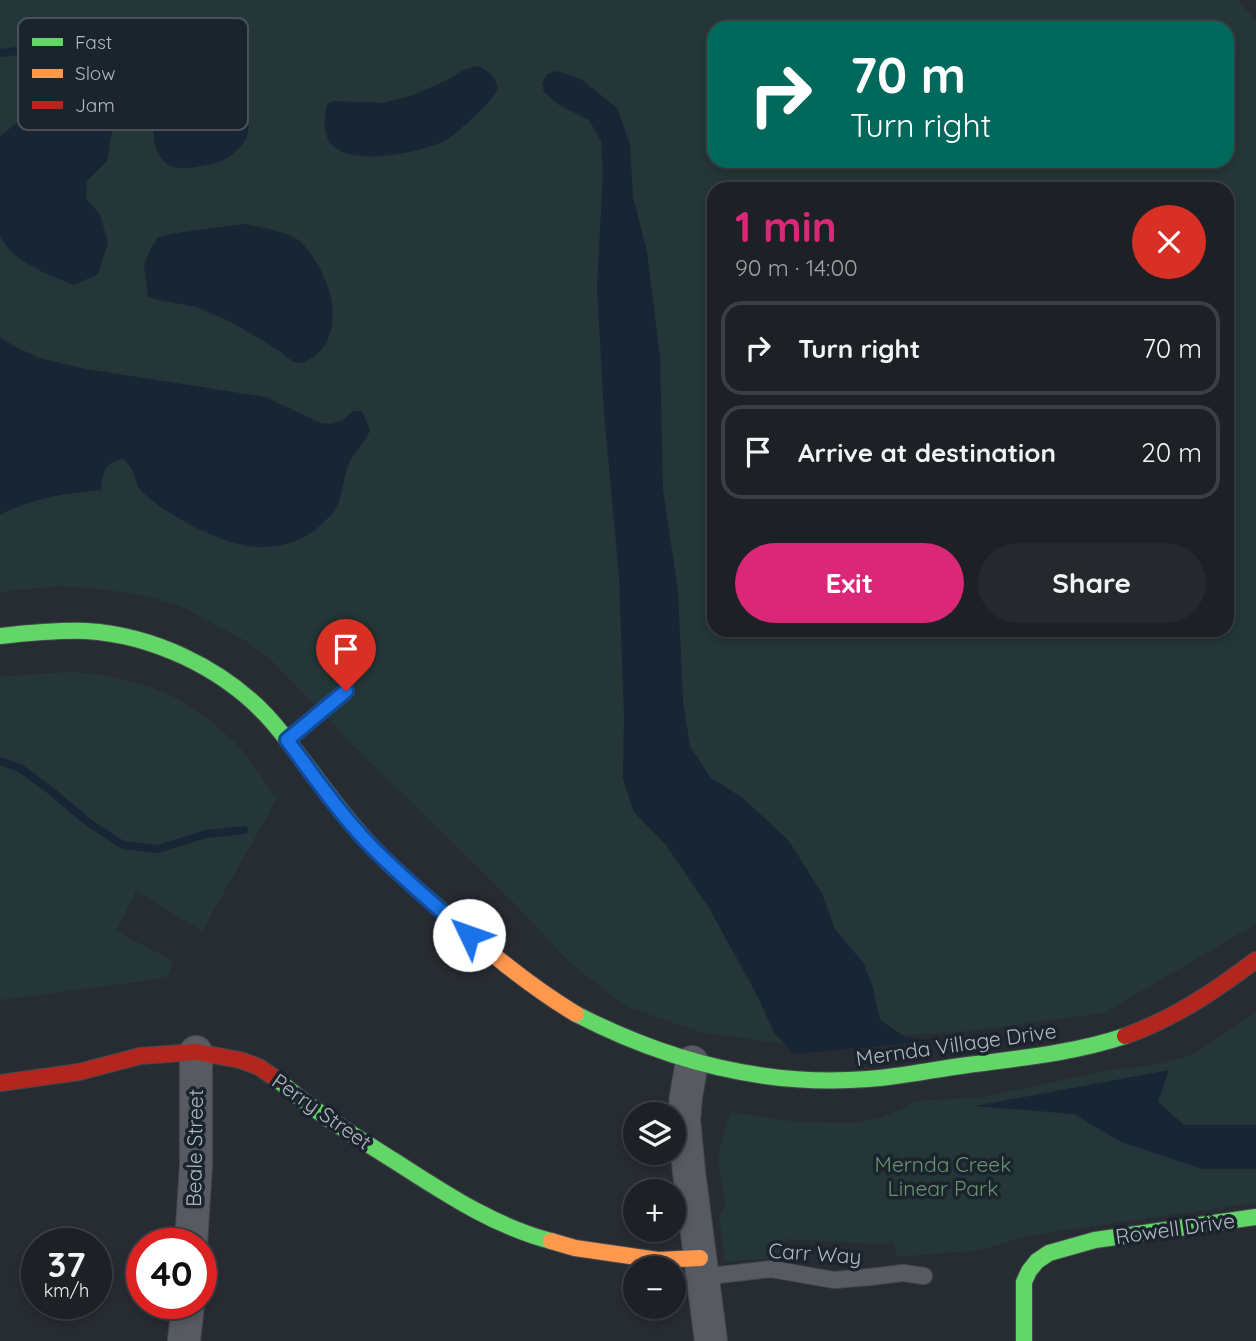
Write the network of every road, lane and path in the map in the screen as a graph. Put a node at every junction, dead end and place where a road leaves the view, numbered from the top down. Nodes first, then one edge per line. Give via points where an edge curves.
1 (0, 636) edge
2 (346, 691) dead end
3 (287, 740) junction
4 (1256, 960) edge
5 (196, 1052) junction
6 (703, 1065) junction
7 (0, 1083) edge
8 (1256, 1217) edge
9 (192, 1228) edge
10 (1095, 1240) joint
11 (625, 1255) joint
12 (700, 1260) junction
13 (924, 1276) dead end
14 (186, 1319) edge
15 (1023, 1334) edge
16 (184, 1341) edge
17 (711, 1341) edge

1 - 3 street, Mernda Village Drive via 92,631 135,638 219,676 257,706
2 - 3 lane
3 - 6 street, Mernda Village Drive via 368,842 502,964 577,1015 662,1054
4 - 6 street, Mernda Village Drive via 1199,1001 1158,1023 1070,1050 841,1080 748,1074
5 - 7 street, Perry Street via 140,1056 79,1072
5 - 9 street, Beale Street
5 - 11 street, Perry Street via 259,1068 335,1123 497,1222 575,1248
6 - 12 street via 686,1096 684,1120
8 - 10 street, Rowell Drive
10 - 15 street, Rowell Drive via 1056,1240 1026,1252 1012,1273
11 - 12 street, Perry Street via 657,1252
12 - 13 lane, Carr Way via 834,1280 903,1273
12 - 17 street
14 - 16 street

